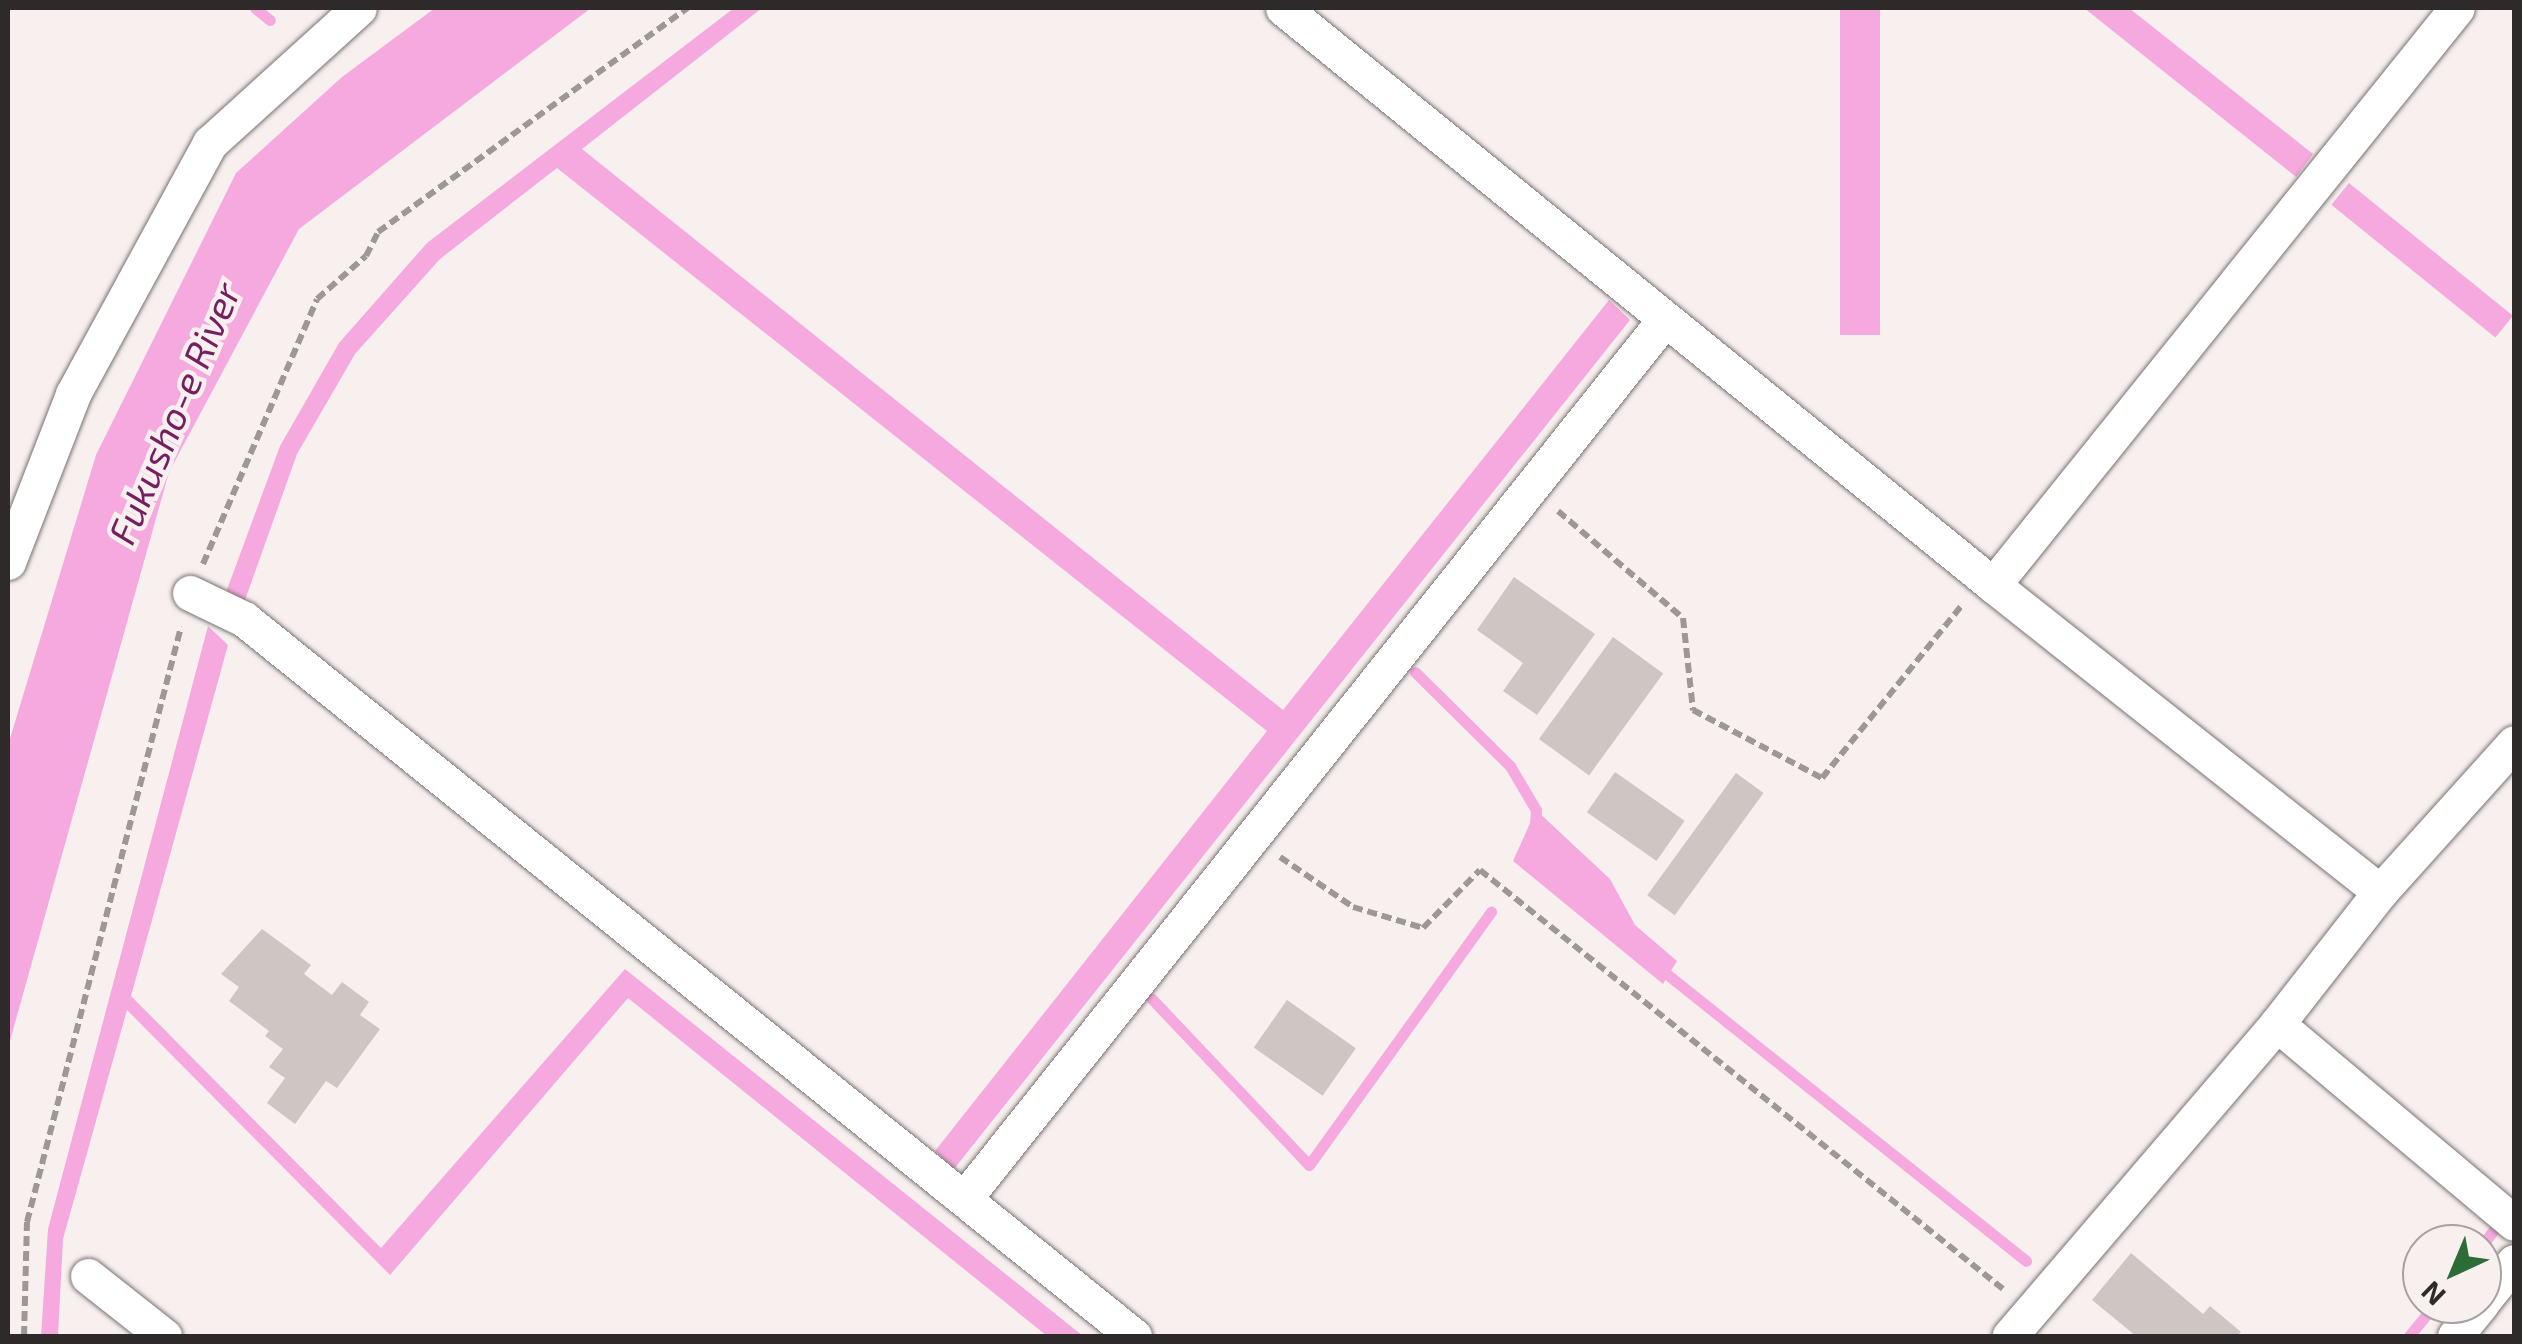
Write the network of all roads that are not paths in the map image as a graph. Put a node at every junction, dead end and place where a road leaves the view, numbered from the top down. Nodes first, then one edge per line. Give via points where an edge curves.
1 (359, 8) edge
2 (1283, 8) edge
3 (2457, 8) edge
4 (1666, 319) junction
5 (8, 562) edge
6 (1989, 582) junction
7 (190, 593) dead end
8 (2514, 744) edge
9 (2380, 892) junction
10 (2276, 1024) junction
11 (964, 1200) junction
12 (2514, 1223) edge
13 (88, 1276) dead end
14 (2021, 1324) edge
15 (164, 1336) edge
16 (1134, 1336) edge

1 - 5 street via 210,143 73,394
2 - 4 street
3 - 6 street
4 - 6 street
4 - 11 street
6 - 9 street
7 - 11 street via 244,619
8 - 9 street
9 - 10 street
10 - 12 street
10 - 14 street
11 - 16 street
13 - 15 street

